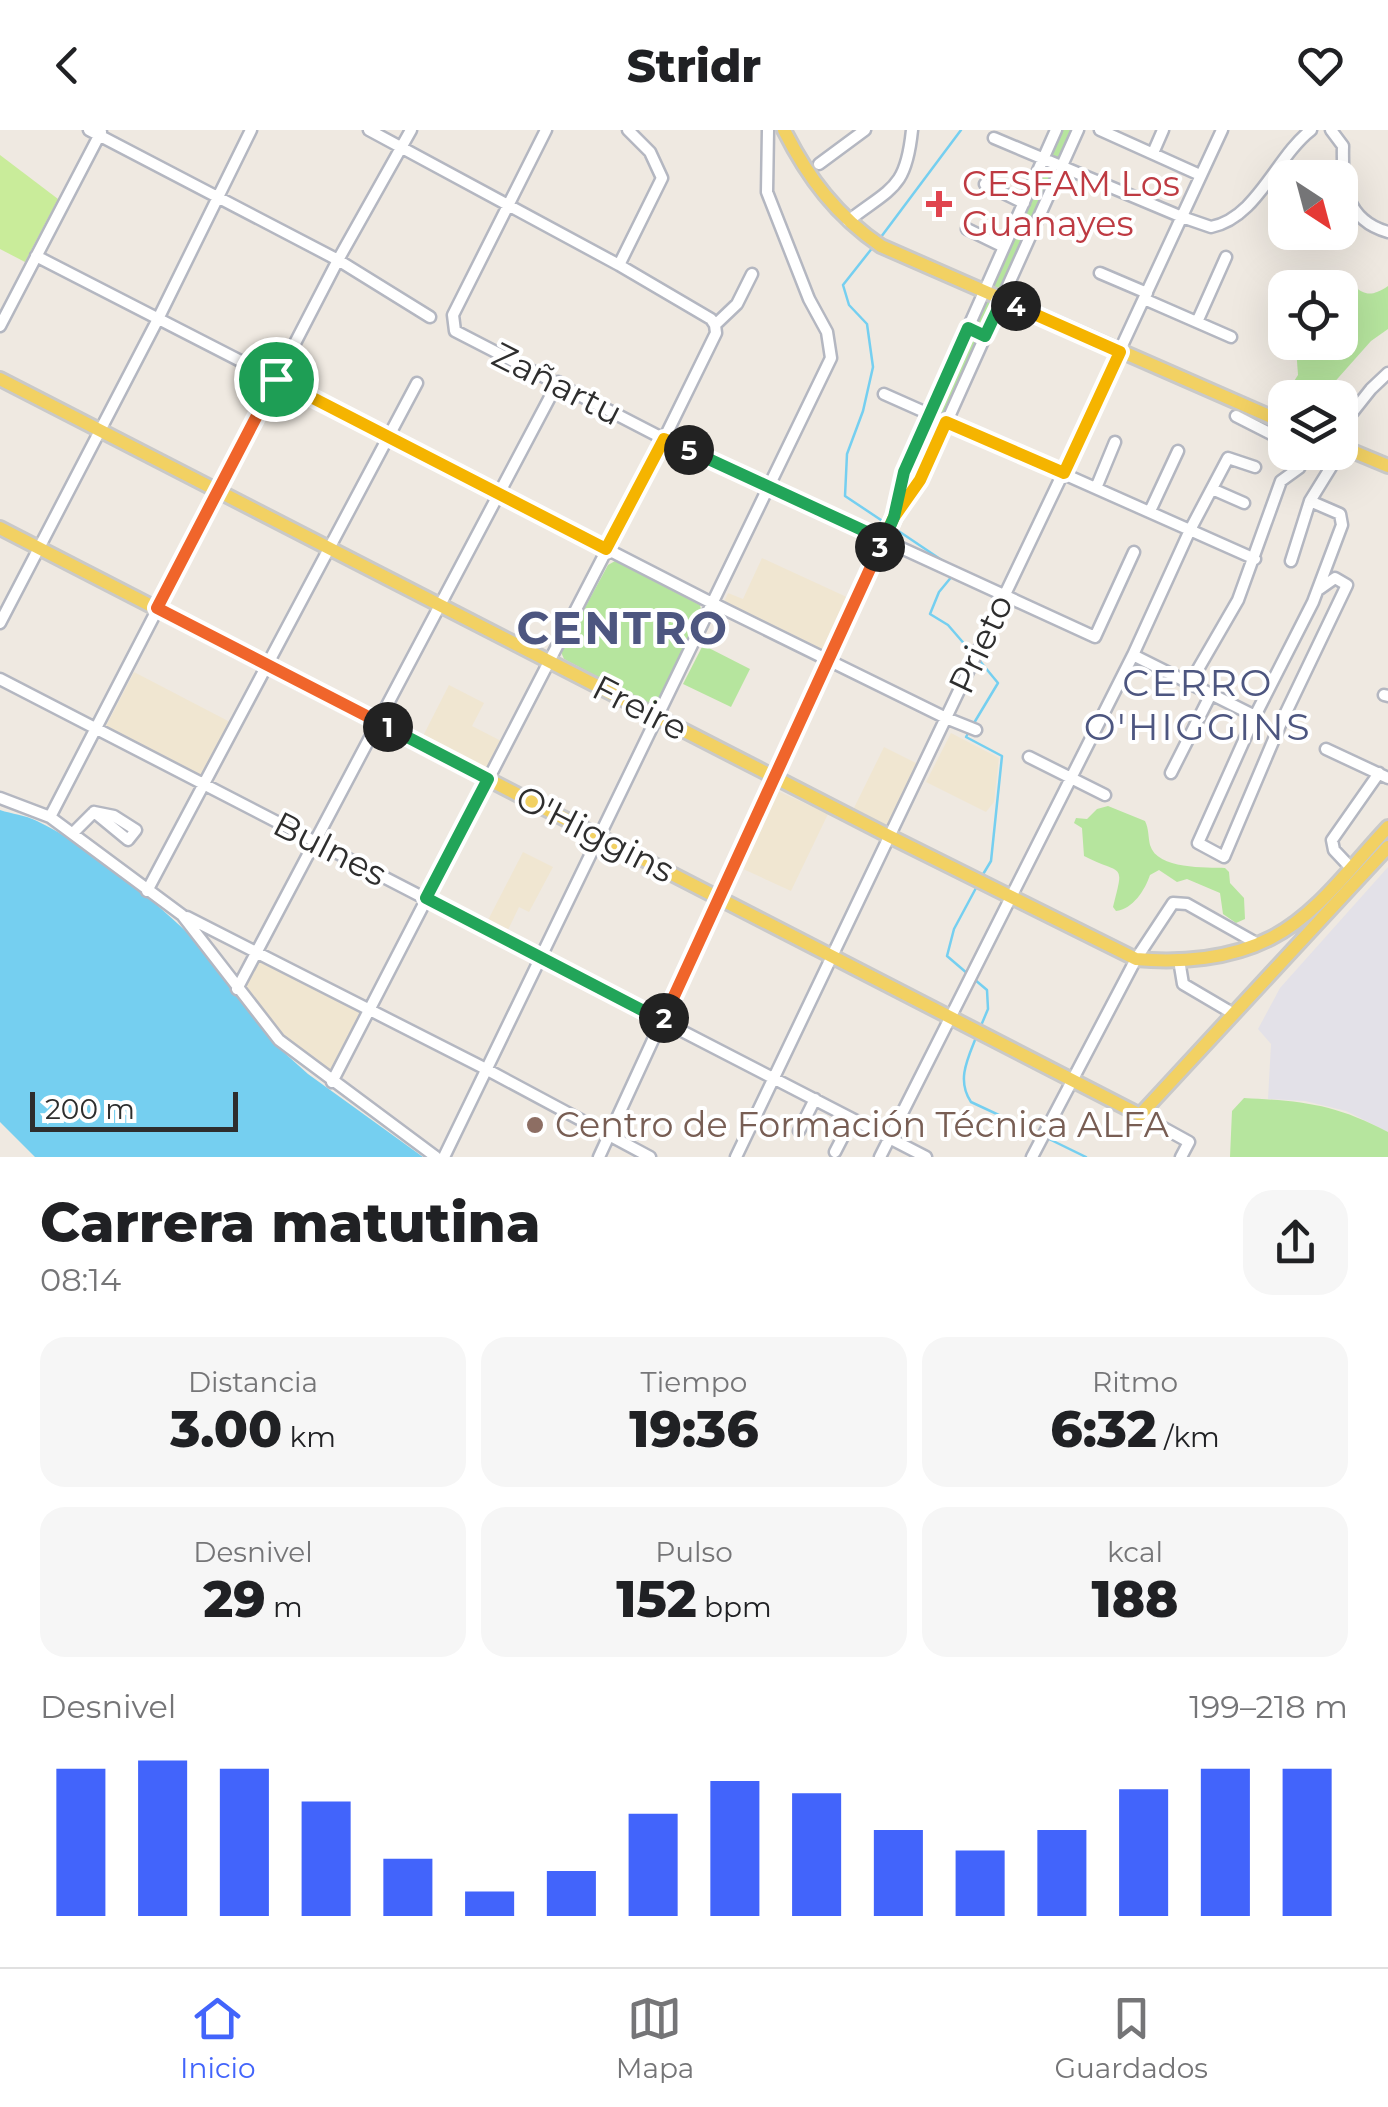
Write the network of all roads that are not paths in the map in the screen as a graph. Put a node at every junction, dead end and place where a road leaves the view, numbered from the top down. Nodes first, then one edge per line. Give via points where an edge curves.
1 (251, 130) edge
2 (369, 130) edge
3 (411, 130) edge
4 (529, 130) edge
5 (768, 130) edge
6 (784, 130) edge
7 (865, 130) edge
8 (912, 130) edge
9 (1056, 130) edge
10 (1078, 130) edge
11 (1100, 130) edge
12 (1163, 130) edge
13 (1222, 130) edge
14 (1311, 130) edge
15 (1331, 130) edge
16 (629, 131) edge
17 (97, 132) edge
18 (544, 134) edge
19 (994, 138) dead end
20 (402, 149) junction
21 (1153, 154) junction
22 (1044, 159) junction
23 (819, 164) dead end
24 (1061, 167) junction
25 (1200, 175) junction
26 (985, 184) dead end
27 (217, 194) junction
28 (1024, 203) junction
29 (507, 207) junction
30 (1182, 218) junction
31 (848, 221) junction
32 (966, 229) dead end
33 (1388, 232) edge
34 (1004, 247) junction
35 (36, 256) junction
36 (1226, 257) dead end
37 (338, 260) junction
38 (997, 263) junction
39 (620, 265) junction
40 (1015, 270) junction
41 (1100, 273) dead end
42 (752, 274) dead end
43 (984, 292) junction
44 (1145, 296) junction
45 (1002, 300) junction
46 (430, 316) dead end
47 (158, 319) junction
48 (1197, 322) junction
49 (0, 326) edge
50 (715, 326) junction
51 (968, 328) junction
52 (985, 336) junction
53 (1231, 337) dead end
54 (1120, 352) junction
55 (1388, 373) edge
56 (276, 379) junction
57 (0, 380) edge
58 (558, 382) junction
59 (417, 383) dead end
60 (884, 394) dead end
61 (1358, 405) edge
62 (930, 414) junction
63 (1236, 416) dead end
64 (1268, 416) edge
65 (946, 422) junction
66 (100, 431) junction
67 (1268, 432) edge
68 (386, 436) junction
69 (664, 439) junction
70 (1115, 442) dead end
71 (1178, 451) dead end
72 (1358, 454) edge
73 (1388, 466) edge
74 (1256, 467) dead end
75 (1296, 470) edge
76 (1329, 470) edge
77 (1064, 473) junction
78 (901, 483) junction
79 (770, 486) junction
80 (1096, 488) junction
81 (1212, 488) junction
82 (912, 490) junction
83 (218, 491) junction
84 (498, 494) junction
85 (1310, 500) junction
86 (1244, 503) dead end
87 (1150, 512) junction
88 (894, 517) junction
89 (0, 528) edge
90 (1190, 530) junction
91 (885, 537) junction
92 (39, 548) junction
93 (328, 548) junction
94 (606, 549) junction
95 (1134, 552) dead end
96 (1255, 559) junction
97 (1291, 561) dead end
98 (1318, 590) junction
99 (1004, 594) junction
100 (440, 605) junction
101 (714, 605) junction
102 (157, 608) junction
103 (0, 623) edge
104 (1134, 655) junction
105 (828, 660) junction
106 (550, 662) junction
107 (266, 664) junction
108 (0, 679) edge
109 (1190, 684) junction
110 (1211, 694) junction
111 (1255, 716) junction
112 (660, 718) junction
113 (946, 718) junction
114 (378, 722) junction
115 (96, 728) junction
116 (976, 730) dead end
117 (1326, 749) dead end
118 (1029, 757) dead end
119 (1171, 773) dead end
120 (1383, 776) edge
121 (774, 777) junction
122 (1071, 778) junction
123 (488, 779) junction
124 (203, 783) junction
125 (1105, 795) dead end
126 (0, 798) edge
127 (94, 812) dead end
128 (50, 817) junction
129 (1388, 827) edge
130 (73, 833) junction
131 (889, 836) junction
132 (602, 837) junction
133 (315, 841) junction
134 (1388, 847) edge
135 (1350, 866) junction
136 (146, 891) junction
137 (1326, 893) junction
138 (1011, 896) junction
139 (718, 897) junction
140 (426, 898) junction
141 (182, 914) junction
142 (1325, 915) junction
143 (1288, 927) junction
144 (1314, 928) junction
145 (1258, 944) junction
146 (256, 952) junction
147 (832, 956) junction
148 (542, 959) junction
149 (1136, 959) junction
150 (1179, 960) junction
151 (1279, 965) junction
152 (236, 989) junction
153 (370, 1009) junction
154 (1234, 1014) junction
155 (950, 1017) junction
156 (663, 1021) junction
157 (488, 1070) junction
158 (774, 1079) junction
159 (1072, 1080) junction
160 (332, 1082) junction
161 (814, 1100) junction
162 (1140, 1115) junction
163 (852, 1119) junction
164 (799, 1131) dead end
165 (610, 1135) junction
166 (890, 1138) junction
167 (836, 1152) dead end
168 (436, 1157) edge
169 (444, 1157) edge
170 (599, 1157) edge
171 (650, 1157) edge
172 (736, 1157) edge
173 (880, 1157) edge
174 (926, 1157) edge
175 (1032, 1157) edge
176 (1181, 1157) edge

1 - 27 street
2 - 20 street
3 - 20 street
4 - 18 street
5 - 79 street via 767,192 832,358
6 - 31 main road via 811,178
7 - 23 street
8 - 31 street via 902,178
9 - 22 street
10 - 24 street
11 - 21 street
12 - 21 street
13 - 25 street, Prieto
14 - 30 street via 1233,219 1206,227
15 - 33 street via 1343,146 1341,170 1351,206
16 - 39 street via 650,152 662,178
17 - 27 street
17 - 35 street
18 - 29 street
19 - 22 street
20 - 29 street
20 - 37 street
21 - 25 street
22 - 24 street
22 - 28 street
24 - 30 street
24 - 40 street
25 - 30 street, Prieto
26 - 28 street
27 - 37 street
27 - 47 street
28 - 34 street
29 - 39 street
29 - 58 street, Zañartu via 453,315 455,331
30 - 44 street, Prieto
31 - 43 main road via 881,246
32 - 34 street
34 - 38 street
35 - 47 street
35 - 49 street
36 - 48 street
37 - 46 street
37 - 56 street
38 - 40 street
38 - 43 street
39 - 50 street
40 - 45 street
41 - 44 street
42 - 50 street
43 - 45 main road
43 - 51 street
44 - 48 street
44 - 54 street, Prieto
45 - 52 street
45 - 54 main road
47 - 56 street
47 - 66 street
48 - 53 street
50 - 69 street
51 - 52 street
51 - 62 street
52 - 65 street
54 - 64 main road
54 - 77 street, Prieto
55 - 61 street
56 - 68 street
56 - 83 street
57 - 66 main road, Freire
58 - 69 street, Zañartu
58 - 84 street
59 - 68 street
60 - 62 street
62 - 65 street
62 - 78 street
63 - 67 street
65 - 77 street
65 - 82 street
66 - 83 main road, Freire
66 - 92 street
68 - 84 street
68 - 93 street
69 - 79 street, Zañartu
69 - 94 street
70 - 80 street
71 - 87 street
72 - 73 main road
74 - 81 street via 1228,458
75 - 96 street via 1280,481
76 - 85 street
77 - 80 street
77 - 99 street, Prieto
78 - 82 street
78 - 88 street
79 - 91 street, Zañartu
79 - 101 street
80 - 87 street
81 - 86 street
81 - 90 street
82 - 88 street
83 - 93 main road, Freire
83 - 102 street
84 - 94 street
84 - 100 street
85 - 97 street
85 - 98 street via 1342,519
87 - 90 street
88 - 91 street
89 - 92 main road, O'Higgins
90 - 96 street
90 - 104 street
91 - 99 street, Zañartu
91 - 105 street
92 - 102 main road, O'Higgins
92 - 103 street
93 - 100 main road, Freire
93 - 107 street
94 - 101 street
94 - 106 street
95 - 99 street, Zañartu via 1096,637
96 - 109 street
98 - 111 street
98 - 111 street via 1335,578 1347,585 1224,857 1198,843
99 - 113 street, Prieto
100 - 106 main road, Freire
100 - 114 street
101 - 105 street
101 - 112 street
102 - 107 main road, O'Higgins
102 - 115 street
104 - 109 street
104 - 122 street
105 - 113 street
105 - 121 street
106 - 112 main road, Freire
106 - 123 street
107 - 114 main road, O'Higgins
107 - 124 street
108 - 115 street, Bulnes
109 - 110 street
110 - 111 street
110 - 119 street
112 - 121 main road, Freire
112 - 132 street
113 - 116 street
113 - 131 street, Prieto
114 - 123 main road, O'Higgins
114 - 133 street
115 - 124 street, Bulnes
115 - 128 street
117 - 120 street
118 - 122 street
120 - 135 street via 1332,840
121 - 131 main road, Freire
121 - 139 street
122 - 125 street
122 - 138 street
123 - 132 main road, O'Higgins
123 - 140 street
124 - 133 street, Bulnes
124 - 136 street
126 - 128 street
127 - 130 street
128 - 130 street
129 - 135 main road, Freire
130 - 136 street
131 - 138 main road, Freire
131 - 147 street, Prieto
132 - 139 main road, O'Higgins
132 - 148 street
133 - 140 street, Bulnes
133 - 146 street
134 - 142 main road
135 - 137 main road, Freire
136 - 141 street
137 - 142 main road
137 - 143 main road, Freire
138 - 149 main road, Freire
138 - 155 street
139 - 147 main road, O'Higgins
139 - 156 street
140 - 148 street, Bulnes
140 - 153 street
141 - 146 street
141 - 152 street
142 - 144 main road
143 - 144 main road
143 - 145 main road, Freire
144 - 151 main road
145 - 149 street via 1173,902
145 - 150 main road, Freire
145 - 151 main road via 1274,952
146 - 152 street
146 - 153 street
147 - 155 main road, O'Higgins
147 - 158 street, Prieto
148 - 156 street, Bulnes
148 - 157 street
149 - 150 main road, Freire
149 - 159 street
150 - 154 street via 1185,987
151 - 154 main road
152 - 160 street via 278,1040
153 - 157 street
153 - 160 street
154 - 162 main road
155 - 159 main road, O'Higgins
155 - 166 street
156 - 158 street, Bulnes
156 - 165 street
157 - 165 street
157 - 169 street
158 - 161 street, Bulnes
158 - 172 street, Prieto
159 - 162 main road, O'Higgins
159 - 175 street
160 - 168 street
161 - 163 street, Bulnes
161 - 164 street
162 - 176 street, O'Higgins via 1189,1142
163 - 166 street, Bulnes
163 - 167 street
165 - 170 street
165 - 171 street
166 - 173 street
166 - 174 street, Bulnes

